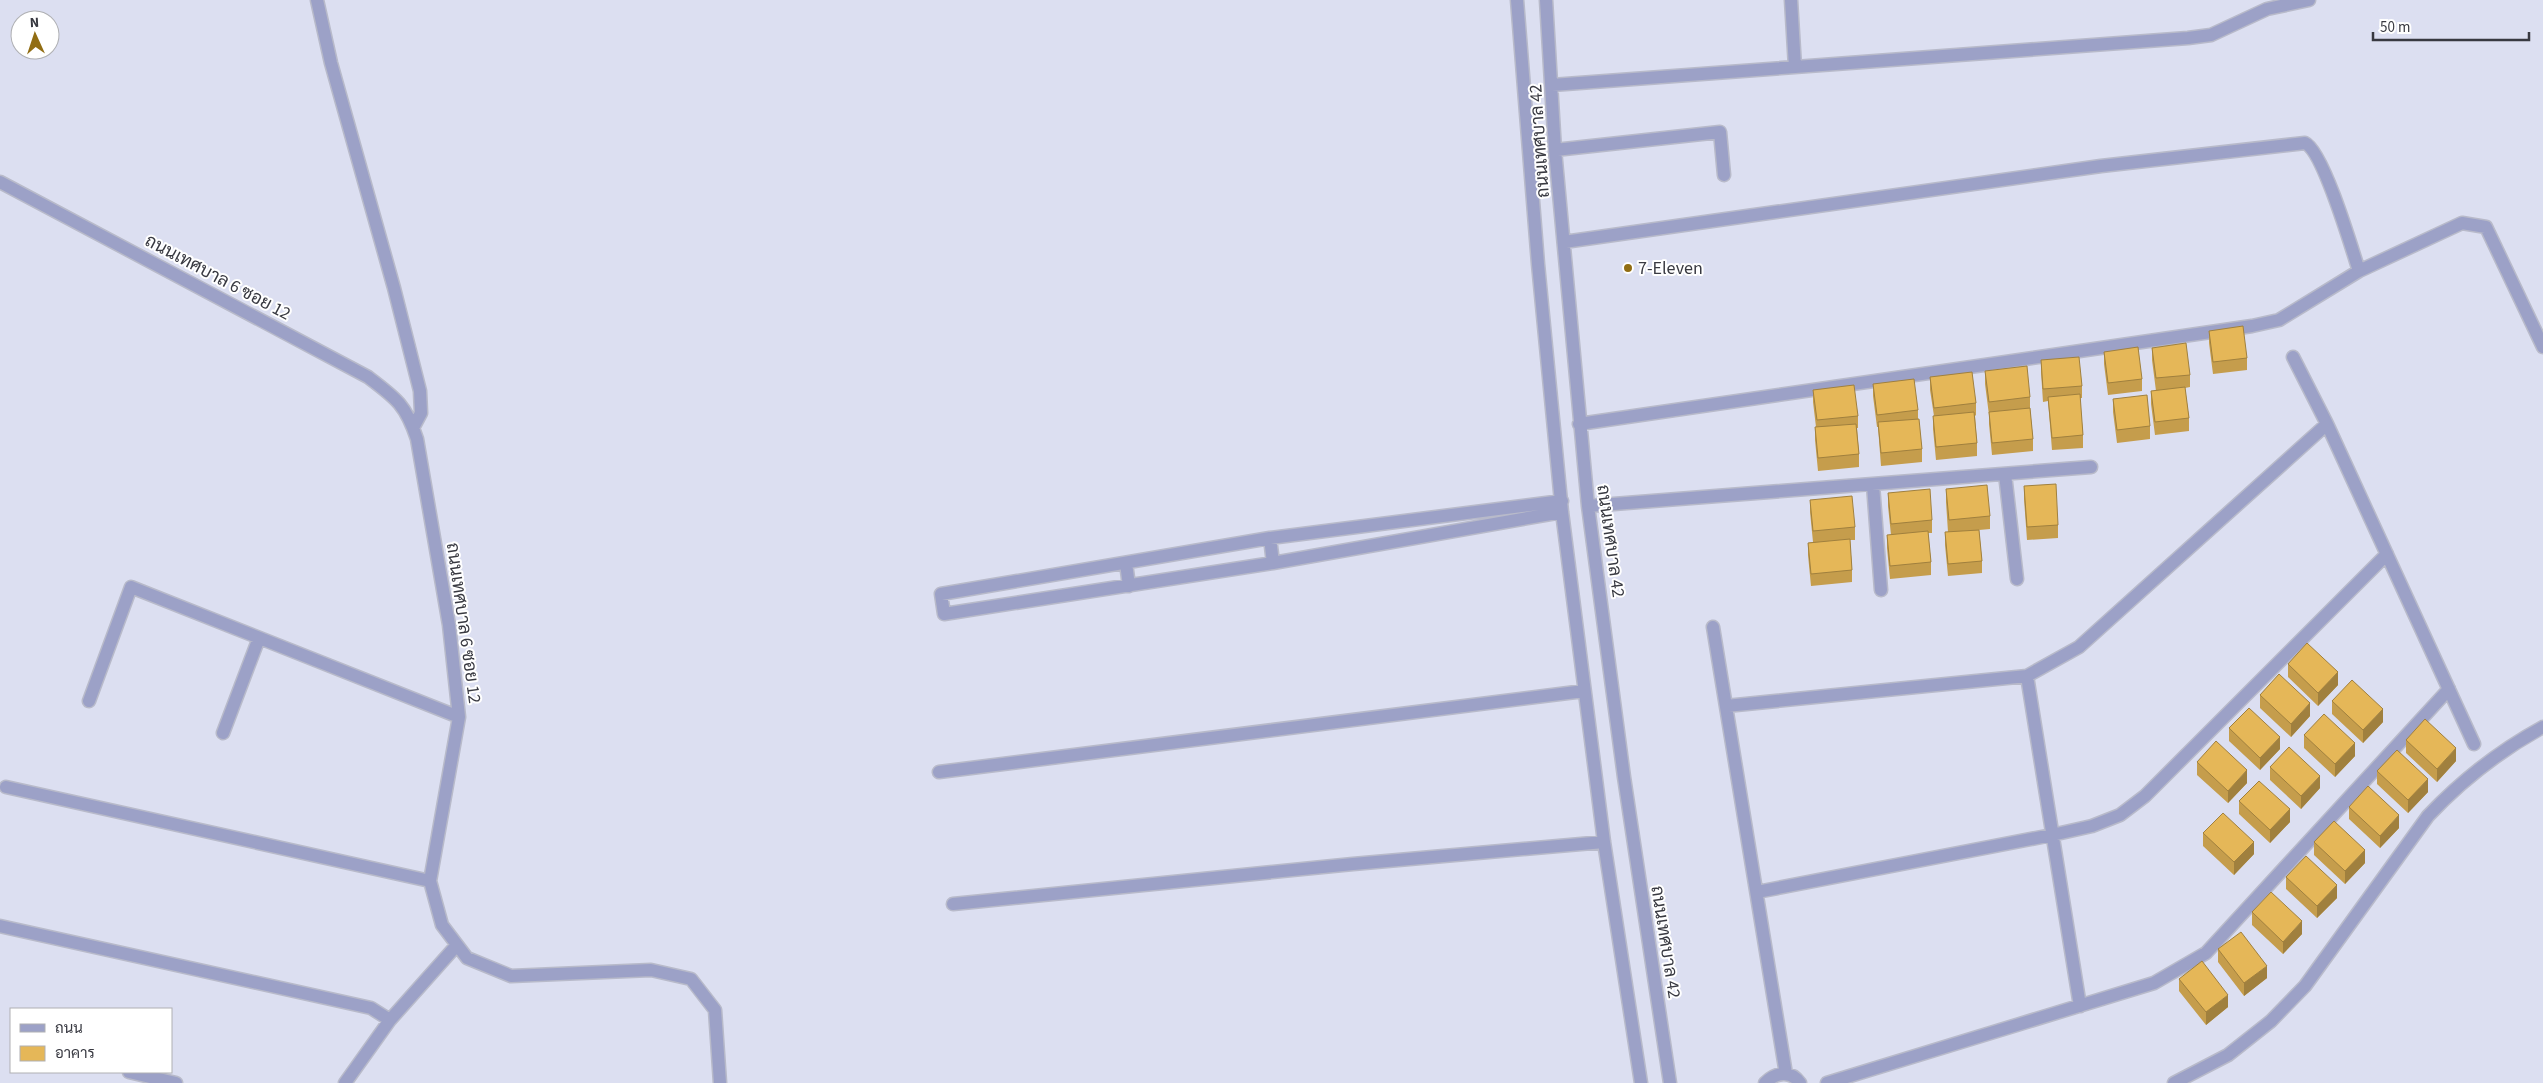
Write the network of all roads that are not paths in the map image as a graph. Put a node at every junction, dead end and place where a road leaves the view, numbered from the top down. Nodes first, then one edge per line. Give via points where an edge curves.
1 (317, 0) edge
2 (1518, 0) edge
3 (1546, 0) edge
4 (1791, 0) edge
5 (2309, 0) edge
6 (1795, 67) junction
7 (1552, 85) junction
8 (1555, 150) junction
9 (1724, 175) dead end
10 (0, 182) edge
11 (1564, 242) junction
12 (2359, 271) junction
13 (2543, 347) edge
14 (2294, 357) dead end
15 (1579, 424) junction
16 (2327, 424) junction
17 (413, 428) junction
18 (2091, 467) dead end
19 (2005, 474) junction
20 (1873, 485) junction
21 (1588, 506) junction
22 (1562, 507) junction
23 (1270, 538) junction
24 (2387, 554) junction
25 (1126, 563) junction
26 (1273, 563) junction
27 (2017, 579) dead end
28 (1129, 586) junction
29 (1881, 590) dead end
30 (1713, 628) dead end
31 (259, 638) junction
32 (2028, 676) junction
33 (2449, 689) junction
34 (1584, 691) junction
35 (89, 701) dead end
36 (1726, 706) junction
37 (459, 717) junction
38 (2543, 727) edge
39 (224, 733) dead end
40 (2474, 744) dead end
41 (939, 772) dead end
42 (6, 787) dead end
43 (2052, 835) junction
44 (1604, 842) junction
45 (430, 881) junction
46 (1757, 892) junction
47 (953, 904) dead end
48 (0, 926) edge
49 (456, 946) junction
50 (2080, 1006) junction
51 (390, 1020) junction
52 (133, 1073) edge
53 (1786, 1074) junction
54 (176, 1083) edge
55 (345, 1083) edge
56 (720, 1083) edge
57 (1641, 1083) edge
58 (1670, 1083) edge
59 (1766, 1083) edge
60 (1800, 1083) edge
61 (1827, 1083) edge
62 (2174, 1083) edge

1 - 17 street via 331,63 418,382 421,413
2 - 22 street, ถนนเทศบาล 42 via 1538,264
3 - 7 street, ถนนเทศบาล 42
4 - 6 street
5 - 6 street via 2267,9 2203,36
6 - 7 street
7 - 8 street, ถนนเทศบาล 42
8 - 9 street via 1720,132
8 - 11 street, ถนนเทศบาล 42
10 - 17 street, ถนนเทศบาล 6 ซอย 12 via 368,377 391,394 409,416
11 - 12 street via 2101,166 2305,143 2312,149 2334,195
11 - 15 street, ถนนเทศบาล 42
12 - 13 street via 2462,223 2486,227
12 - 15 street via 2279,320 2252,326
14 - 16 street
15 - 21 street, ถนนเทศบาล 42
16 - 24 street
16 - 32 street via 2079,647
17 - 37 street, ถนนเทศบาล 6 ซอย 12 via 449,625
18 - 19 street
19 - 20 street
19 - 27 street
20 - 21 street
20 - 29 street
21 - 58 street, ถนนเทศบาล 42
22 - 23 street
22 - 26 street
22 - 34 street, ถนนเทศบาล 42
23 - 25 street
23 - 26 street
24 - 33 street
24 - 43 street via 2145,796 2120,815 2092,826
25 - 28 street
25 - 28 street via 941,594 944,614
26 - 28 street
30 - 36 street
31 - 35 street via 130,587
31 - 37 street
31 - 39 street
32 - 36 street
32 - 43 street
33 - 40 street
33 - 50 street via 2206,953 2154,983
34 - 41 street
34 - 44 street, ถนนเทศบาล 42
36 - 46 street
37 - 45 street, ถนนเทศบาล 6 ซอย 12
38 - 62 street via 2480,768 2434,810 2305,986 2271,1021 2228,1055
42 - 45 street
43 - 46 street
43 - 50 street
44 - 47 street via 1343,864
44 - 57 street, ถนนเทศบาล 42
45 - 49 street, ถนนเทศบาล 6 ซอย 12 via 442,925
46 - 53 street
48 - 51 street via 371,1008
49 - 51 street
49 - 56 street, ถนนเทศบาล 6 ซอย 12 via 467,958 512,976 651,970 691,979 715,1010
50 - 61 street
51 - 55 street
52 - 54 street
53 - 59 street via 1771,1077
53 - 60 street

